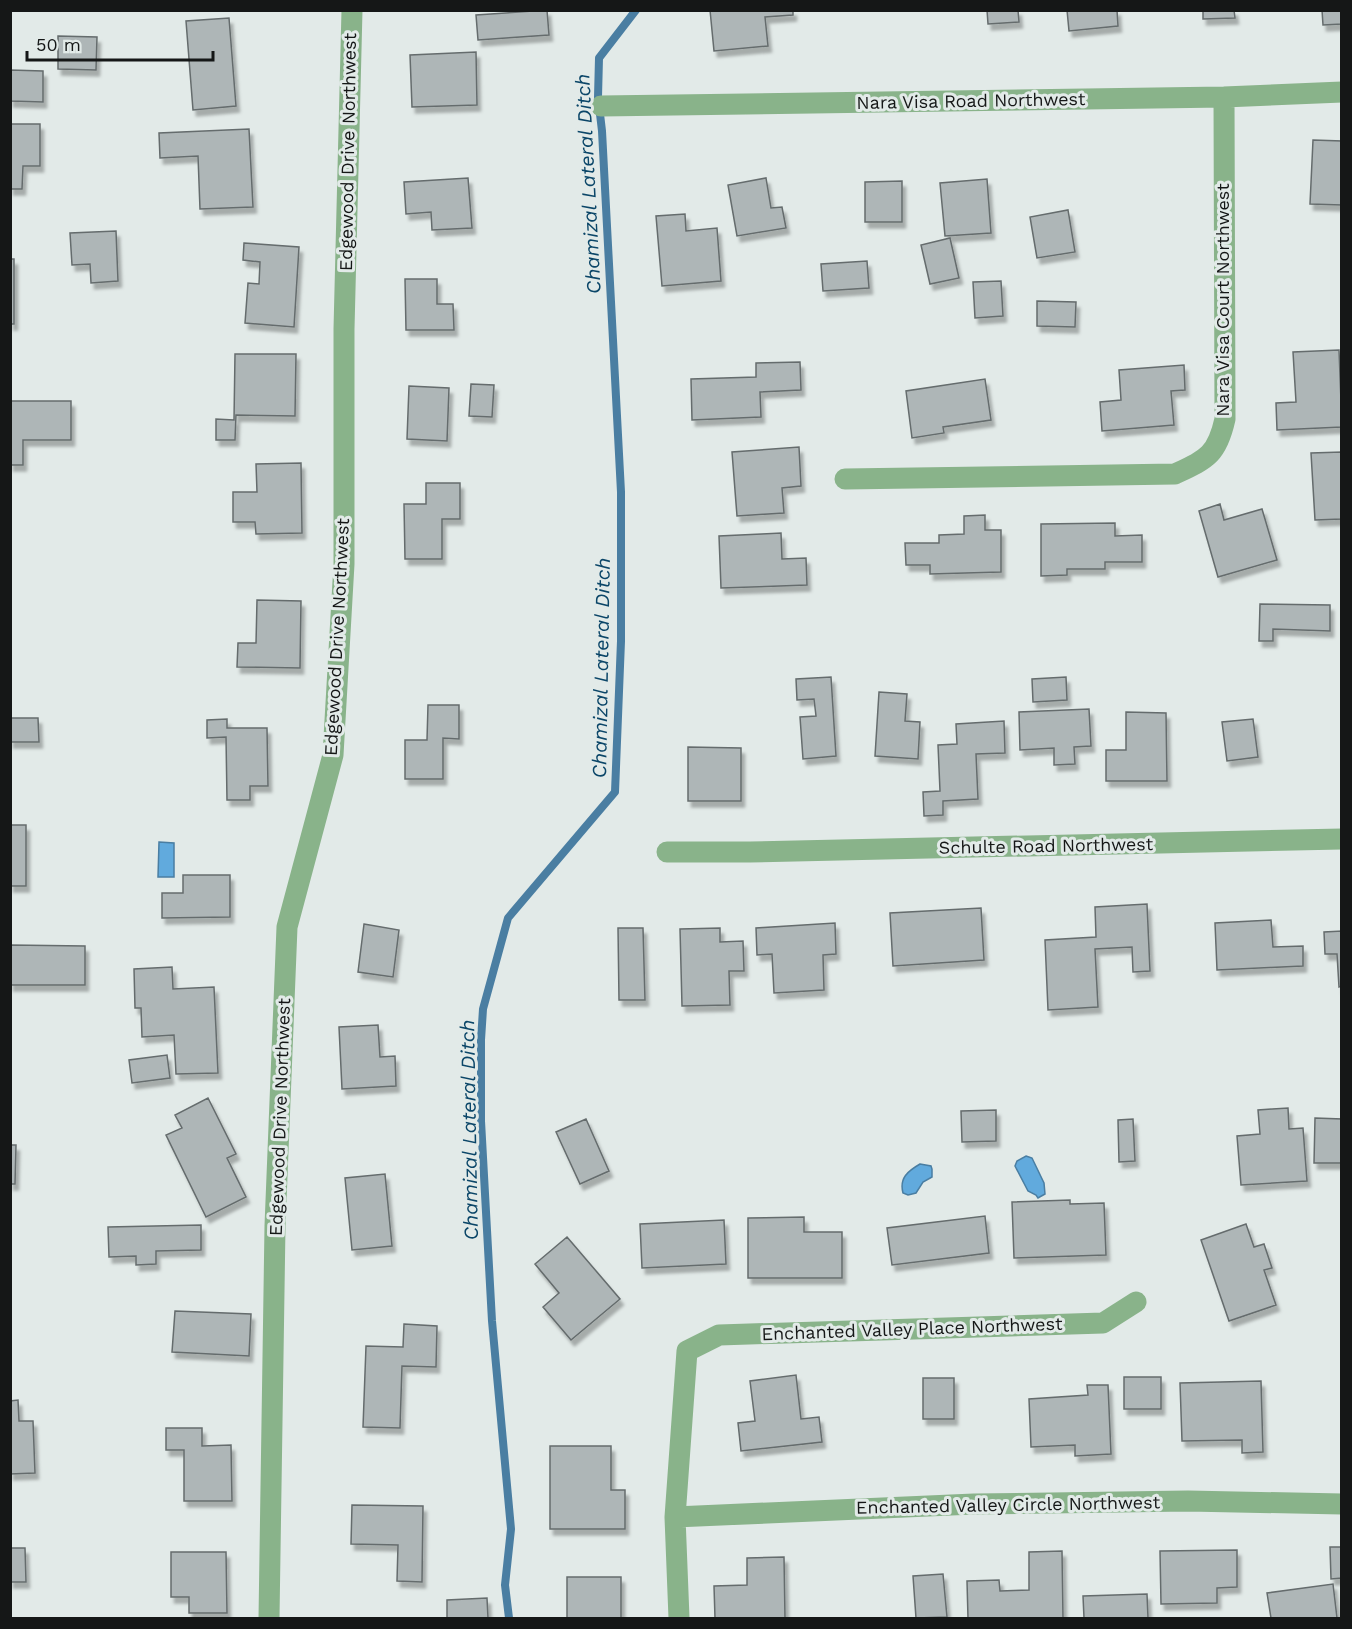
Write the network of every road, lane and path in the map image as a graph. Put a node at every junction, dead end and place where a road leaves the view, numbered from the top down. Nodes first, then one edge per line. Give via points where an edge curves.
1 (352, 10) edge
2 (1341, 92) edge
3 (1224, 97) junction
4 (601, 106) dead end
5 (845, 479) dead end
6 (1341, 839) edge
7 (667, 852) dead end
8 (1136, 1302) dead end
9 (1341, 1504) edge
10 (675, 1517) junction
11 (269, 1618) edge
12 (679, 1618) edge

1 - 11 street, Edgewood Drive Northwest via 344,329 344,564 333,755 287,927 275,1226
2 - 3 street, Nara Visa Road Northwest
3 - 4 street, Nara Visa Road Northwest
3 - 5 street, Nara Visa Court Northwest via 1224,419 1220,441 1208,456 1175,474
6 - 7 street, Schulte Road Northwest
8 - 10 street, Enchanted Valley Place Northwest via 1103,1323 719,1335 687,1351
9 - 10 street, Enchanted Valley Circle Northwest via 974,1504
10 - 12 street

